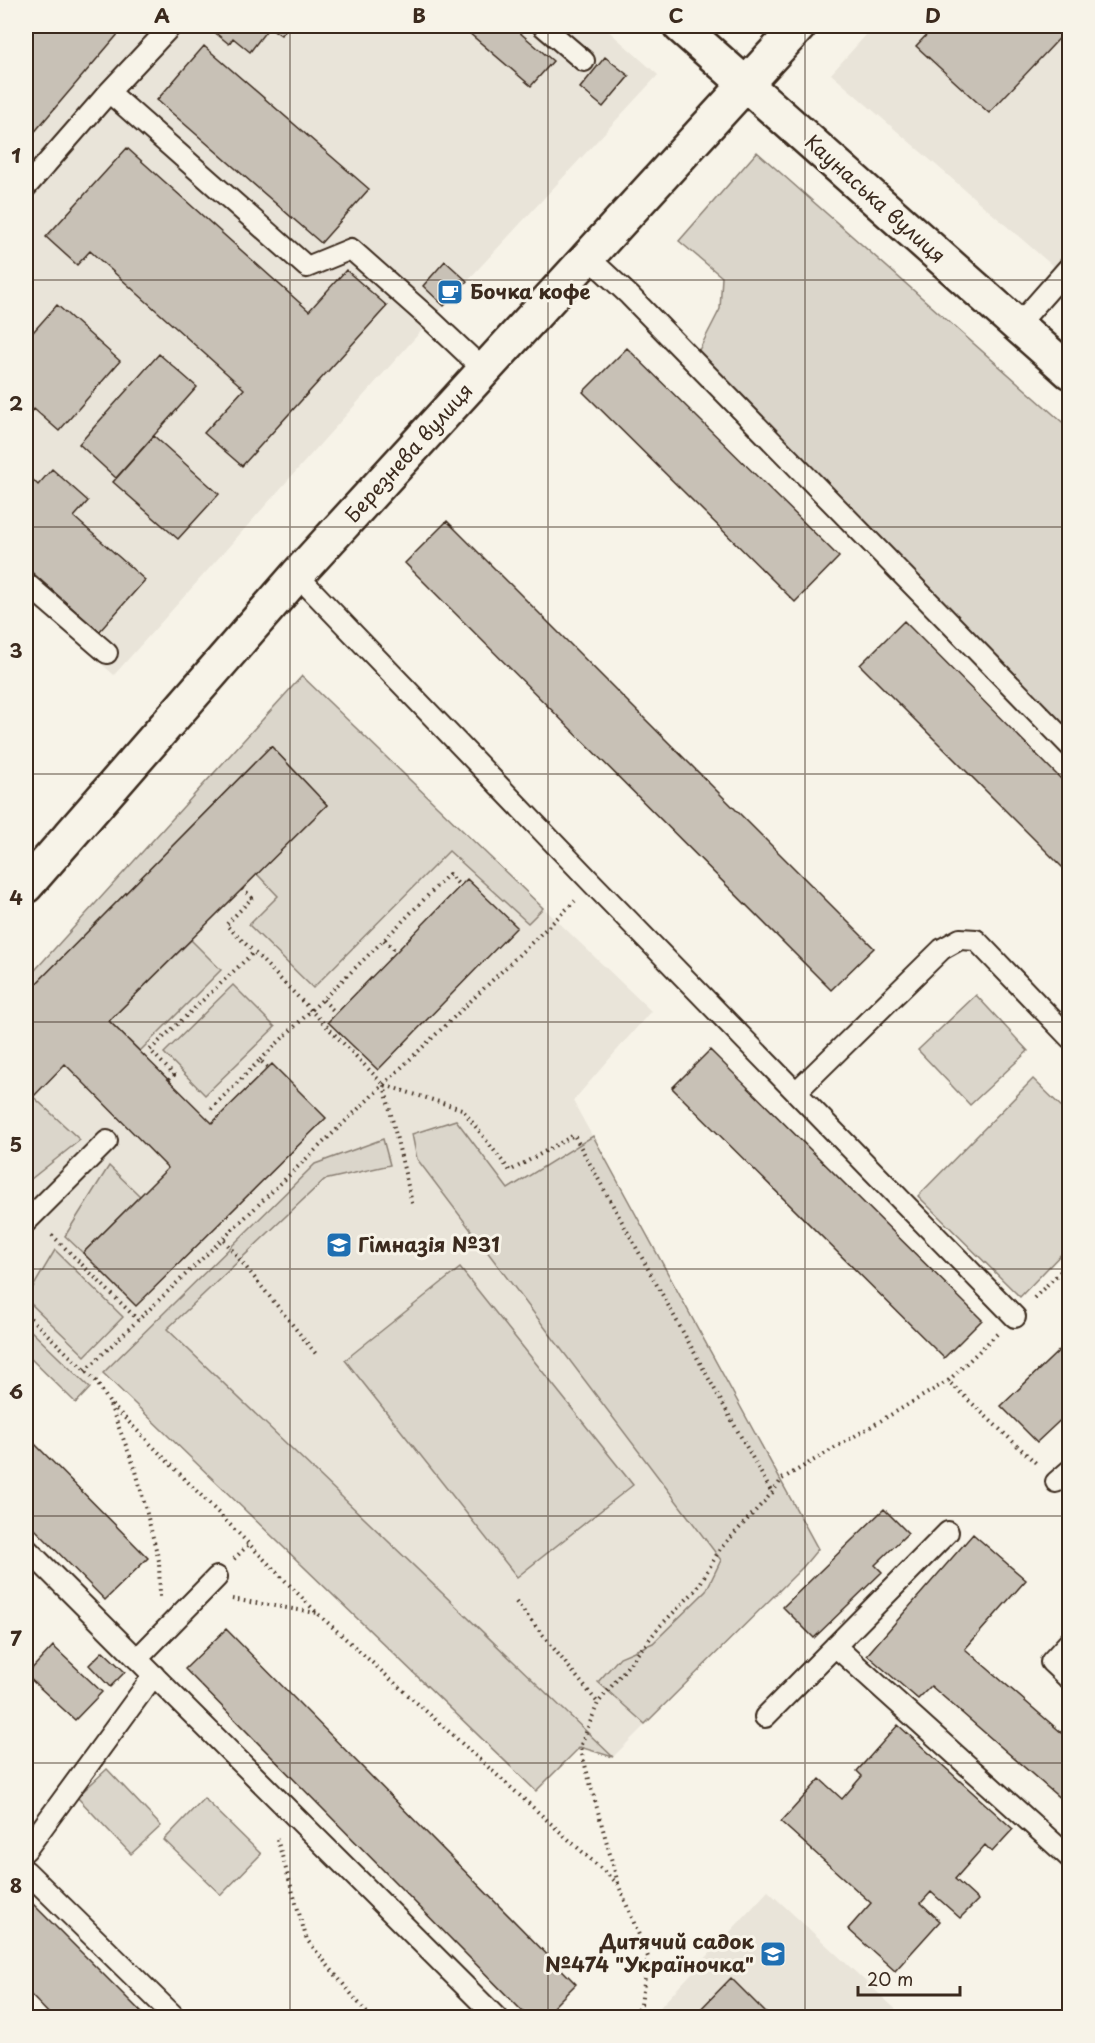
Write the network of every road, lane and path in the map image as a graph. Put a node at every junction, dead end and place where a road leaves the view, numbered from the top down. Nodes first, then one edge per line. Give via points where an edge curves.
1 (171, 26) edge
2 (543, 26) edge
3 (680, 26) edge
4 (800, 26) edge
5 (584, 61) dead end
6 (747, 84) junction
7 (109, 92) junction
8 (26, 187) edge
9 (588, 257) junction
10 (1070, 266) edge
11 (1017, 326) junction
12 (484, 370) junction
13 (1070, 372) edge
14 (297, 575) junction
15 (26, 583) edge
16 (107, 653) dead end
17 (1070, 746) edge
18 (593, 884) junction
19 (26, 886) edge
20 (460, 886) dead end
21 (242, 889) dead end
22 (384, 940) junction
23 (254, 952) junction
24 (396, 952) dead end
25 (323, 1000) junction
26 (311, 1011) junction
27 (336, 1013) dead end
28 (1070, 1038) edge
29 (260, 1060) junction
30 (268, 1068) dead end
31 (169, 1080) dead end
32 (384, 1084) junction
33 (796, 1092) junction
34 (211, 1109) dead end
35 (107, 1141) dead end
36 (413, 1207) dead end
37 (29, 1219) edge
38 (224, 1240) junction
39 (1070, 1262) edge
40 (26, 1314) edge
41 (1015, 1317) junction
42 (138, 1320) junction
43 (316, 1354) dead end
44 (85, 1371) junction
45 (948, 1381) junction
46 (109, 1402) junction
47 (1063, 1476) edge
48 (772, 1493) junction
49 (948, 1532) dead end
50 (26, 1548) edge
51 (217, 1577) dead end
52 (516, 1602) dead end
53 (190, 1604) junction
54 (317, 1613) junction
55 (162, 1632) junction
56 (1070, 1641) edge
57 (835, 1646) junction
58 (137, 1659) junction
59 (154, 1676) junction
60 (1070, 1680) edge
61 (598, 1703) junction
62 (765, 1718) dead end
63 (277, 1838) dead end
64 (26, 1850) edge
65 (1070, 1858) edge
66 (26, 1871) edge
67 (618, 1884) junction
68 (26, 2011) edge
69 (32, 2018) edge
70 (176, 2018) edge
71 (371, 2018) edge
72 (497, 2018) edge
73 (630, 2018) edge

1 - 7 lane
2 - 5 lane
3 - 6 street, Каунаська вулиця
4 - 6 street, Березнева вулиця
6 - 9 street, Березнева вулиця
6 - 11 street, Каунаська вулиця
7 - 8 lane
7 - 12 lane via 307,267 351,249
9 - 12 street, Березнева вулиця
9 - 17 lane
10 - 11 lane
11 - 13 street, Каунаська вулиця
12 - 14 street, Березнева вулиця
14 - 18 lane
14 - 19 street, Березнева вулиця
15 - 16 lane
18 - 32 path
18 - 33 lane
20 - 22 path via 448,874
21 - 23 path via 252,898 226,925
22 - 24 path
22 - 25 path
23 - 26 path
23 - 31 path via 150,1050 174,1075
25 - 26 path
25 - 27 path
26 - 29 path
26 - 32 path
28 - 33 lane via 976,940 960,939 942,949
29 - 30 path
29 - 34 path
32 - 36 path
32 - 38 path
32 - 48 path via 462,1109 510,1171 574,1135
33 - 41 lane
35 - 37 lane
37 - 42 path
38 - 42 path
38 - 43 path
39 - 41 path
40 - 44 path
41 - 45 path
42 - 44 path
44 - 46 path
45 - 47 path
45 - 48 path via 782,1479
46 - 54 path
46 - 55 path via 136,1471 159,1561
48 - 61 path via 720,1549 698,1589 660,1626
49 - 57 lane
50 - 58 lane
51 - 53 lane
52 - 61 path
53 - 54 path via 230,1599
53 - 55 lane
54 - 67 path
55 - 58 lane
56 - 60 lane via 1050,1662
57 - 62 lane
57 - 65 lane
58 - 59 lane
59 - 64 lane
59 - 72 lane
61 - 67 path via 580,1747
63 - 71 path via 307,1940
66 - 70 lane
67 - 73 path via 648,1957 641,2004
68 - 69 path

